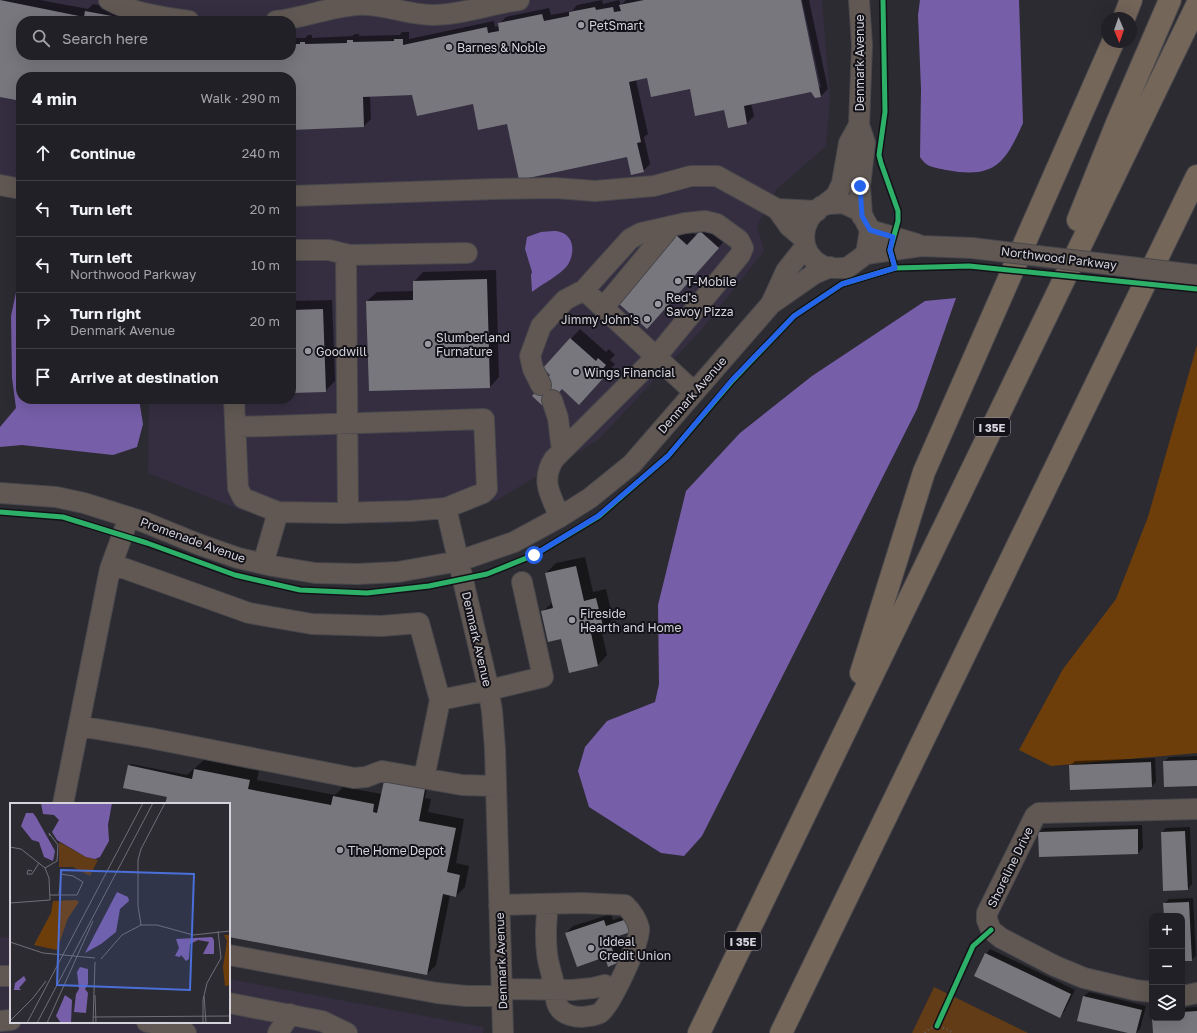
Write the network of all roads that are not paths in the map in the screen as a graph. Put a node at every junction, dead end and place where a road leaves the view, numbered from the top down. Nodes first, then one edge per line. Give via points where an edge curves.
1 (109, 0) edge
2 (519, 0) edge
3 (859, 0) edge
4 (1131, 0) edge
5 (1170, 0) edge
6 (1197, 5) edge
7 (1126, 12) edge
8 (162, 16) edge
9 (296, 17) edge
10 (1110, 48) edge
11 (859, 125) junction
12 (1197, 176) edge
13 (0, 185) edge
14 (16, 188) edge
15 (1197, 189) edge
16 (296, 196) edge
17 (820, 208) junction
18 (777, 209) junction
19 (866, 223) junction
20 (671, 226) junction
21 (1170, 231) junction
22 (805, 243) junction
23 (921, 246) junction
24 (296, 250) edge
25 (467, 253) dead end
26 (346, 254) junction
27 (866, 254) junction
28 (830, 267) junction
29 (1197, 275) edge
30 (584, 290) junction
31 (771, 304) junction
32 (603, 308) junction
33 (656, 357) junction
34 (694, 392) junction
35 (1008, 395) junction
36 (234, 404) edge
37 (347, 423) junction
38 (235, 427) junction
39 (562, 451) junction
40 (0, 493) edge
41 (446, 508) junction
42 (278, 512) junction
43 (348, 513) junction
44 (129, 517) junction
45 (560, 517) junction
46 (459, 561) junction
47 (112, 564) junction
48 (263, 564) junction
49 (522, 582) dead end
50 (489, 690) junction
51 (440, 700) junction
52 (78, 726) junction
53 (839, 743) junction
54 (424, 778) junction
55 (496, 786) junction
56 (64, 803) edge
57 (1197, 809) edge
58 (548, 904) junction
59 (499, 905) junction
60 (230, 955) edge
61 (605, 985) dead end
62 (555, 989) junction
63 (502, 992) junction
64 (1149, 992) edge
65 (1197, 993) edge
66 (1185, 995) edge
67 (230, 1003) edge
68 (290, 1014) junction
69 (10, 1020) edge
70 (0, 1021) edge
71 (153, 1023) edge
72 (186, 1033) edge
73 (278, 1033) edge
74 (347, 1033) edge
75 (503, 1033) edge
76 (699, 1033) edge
77 (781, 1033) edge

1 - 8 street
2 - 9 street via 464,12 432,15 355,5 326,9
3 - 11 street, Denmark Avenue via 862,45
4 - 7 highway
5 - 35 highway via 1114,131
6 - 35 highway, I 35E
10 - 53 highway via 924,472
11 - 17 street, Denmark Avenue via 849,143 842,183 836,196
11 - 19 street, Denmark Avenue via 864,143 860,186
12 - 21 highway
13 - 14 street
15 - 21 highway
16 - 18 street via 555,188 595,191 654,186 692,176 717,176
17 - 18 street
17 - 19 street via 843,203 860,211
17 - 22 street via 808,220
18 - 22 street
19 - 23 street, Northwood Parkway
19 - 27 street
20 - 30 street via 641,233 630,239
20 - 32 street
20 - 33 street via 705,221 717,224 740,240 743,248 740,255
21 - 77 highway
22 - 28 street via 810,255 824,267
22 - 31 street, Denmark Avenue via 786,271
23 - 27 street, Northwood Parkway
23 - 29 street, Northwood Parkway, bridge via 972,248
24 - 26 street via 329,250
25 - 26 street
26 - 37 street
27 - 28 street via 848,268
28 - 31 street, Denmark Avenue via 814,274
30 - 32 street
30 - 39 street via 565,300 541,326 530,356 533,369 547,392 558,418
31 - 34 street, Denmark Avenue
32 - 33 street
33 - 34 street
33 - 39 street
34 - 45 street, Denmark Avenue via 632,464 590,498
35 - 53 highway, I 35E
36 - 38 street
37 - 38 street
37 - 41 street via 484,419 488,489
37 - 43 street
38 - 42 street via 238,488 244,498
39 - 45 street via 550,465 546,484
40 - 44 street, Promenade Avenue via 56,497
41 - 43 street
41 - 46 street
42 - 43 street
42 - 48 street
44 - 47 street
44 - 48 street, Promenade Avenue via 198,544
45 - 46 street, Denmark Avenue via 514,542
46 - 48 street, Promenade Avenue via 398,572 358,574 315,573
46 - 50 street, Denmark Avenue
47 - 51 street via 249,613 312,624 381,626 419,623
47 - 52 street
49 - 50 street via 543,677
50 - 51 street
50 - 55 street, Denmark Avenue via 494,729
51 - 54 street
52 - 54 street via 354,778 382,771
52 - 56 street
53 - 76 highway, I 35E
54 - 55 street via 462,785
55 - 59 street, Denmark Avenue
57 - 64 street, Shoreline Drive via 1039,813 1034,816 987,913 991,930 1001,938 1055,966 1084,978
58 - 59 street
58 - 62 street via 547,954
58 - 62 street via 625,905 632,912 639,928 627,965 609,1003 600,1013 580,1017 568,1015 560,1010 556,1002
59 - 63 street, Denmark Avenue
60 - 63 street via 437,993 466,996
61 - 62 street via 572,990
62 - 63 street
63 - 75 street, Denmark Avenue
65 - 66 street
67 - 68 street
68 - 73 street
68 - 74 street via 322,1021
69 - 70 street
71 - 72 street via 181,1028

